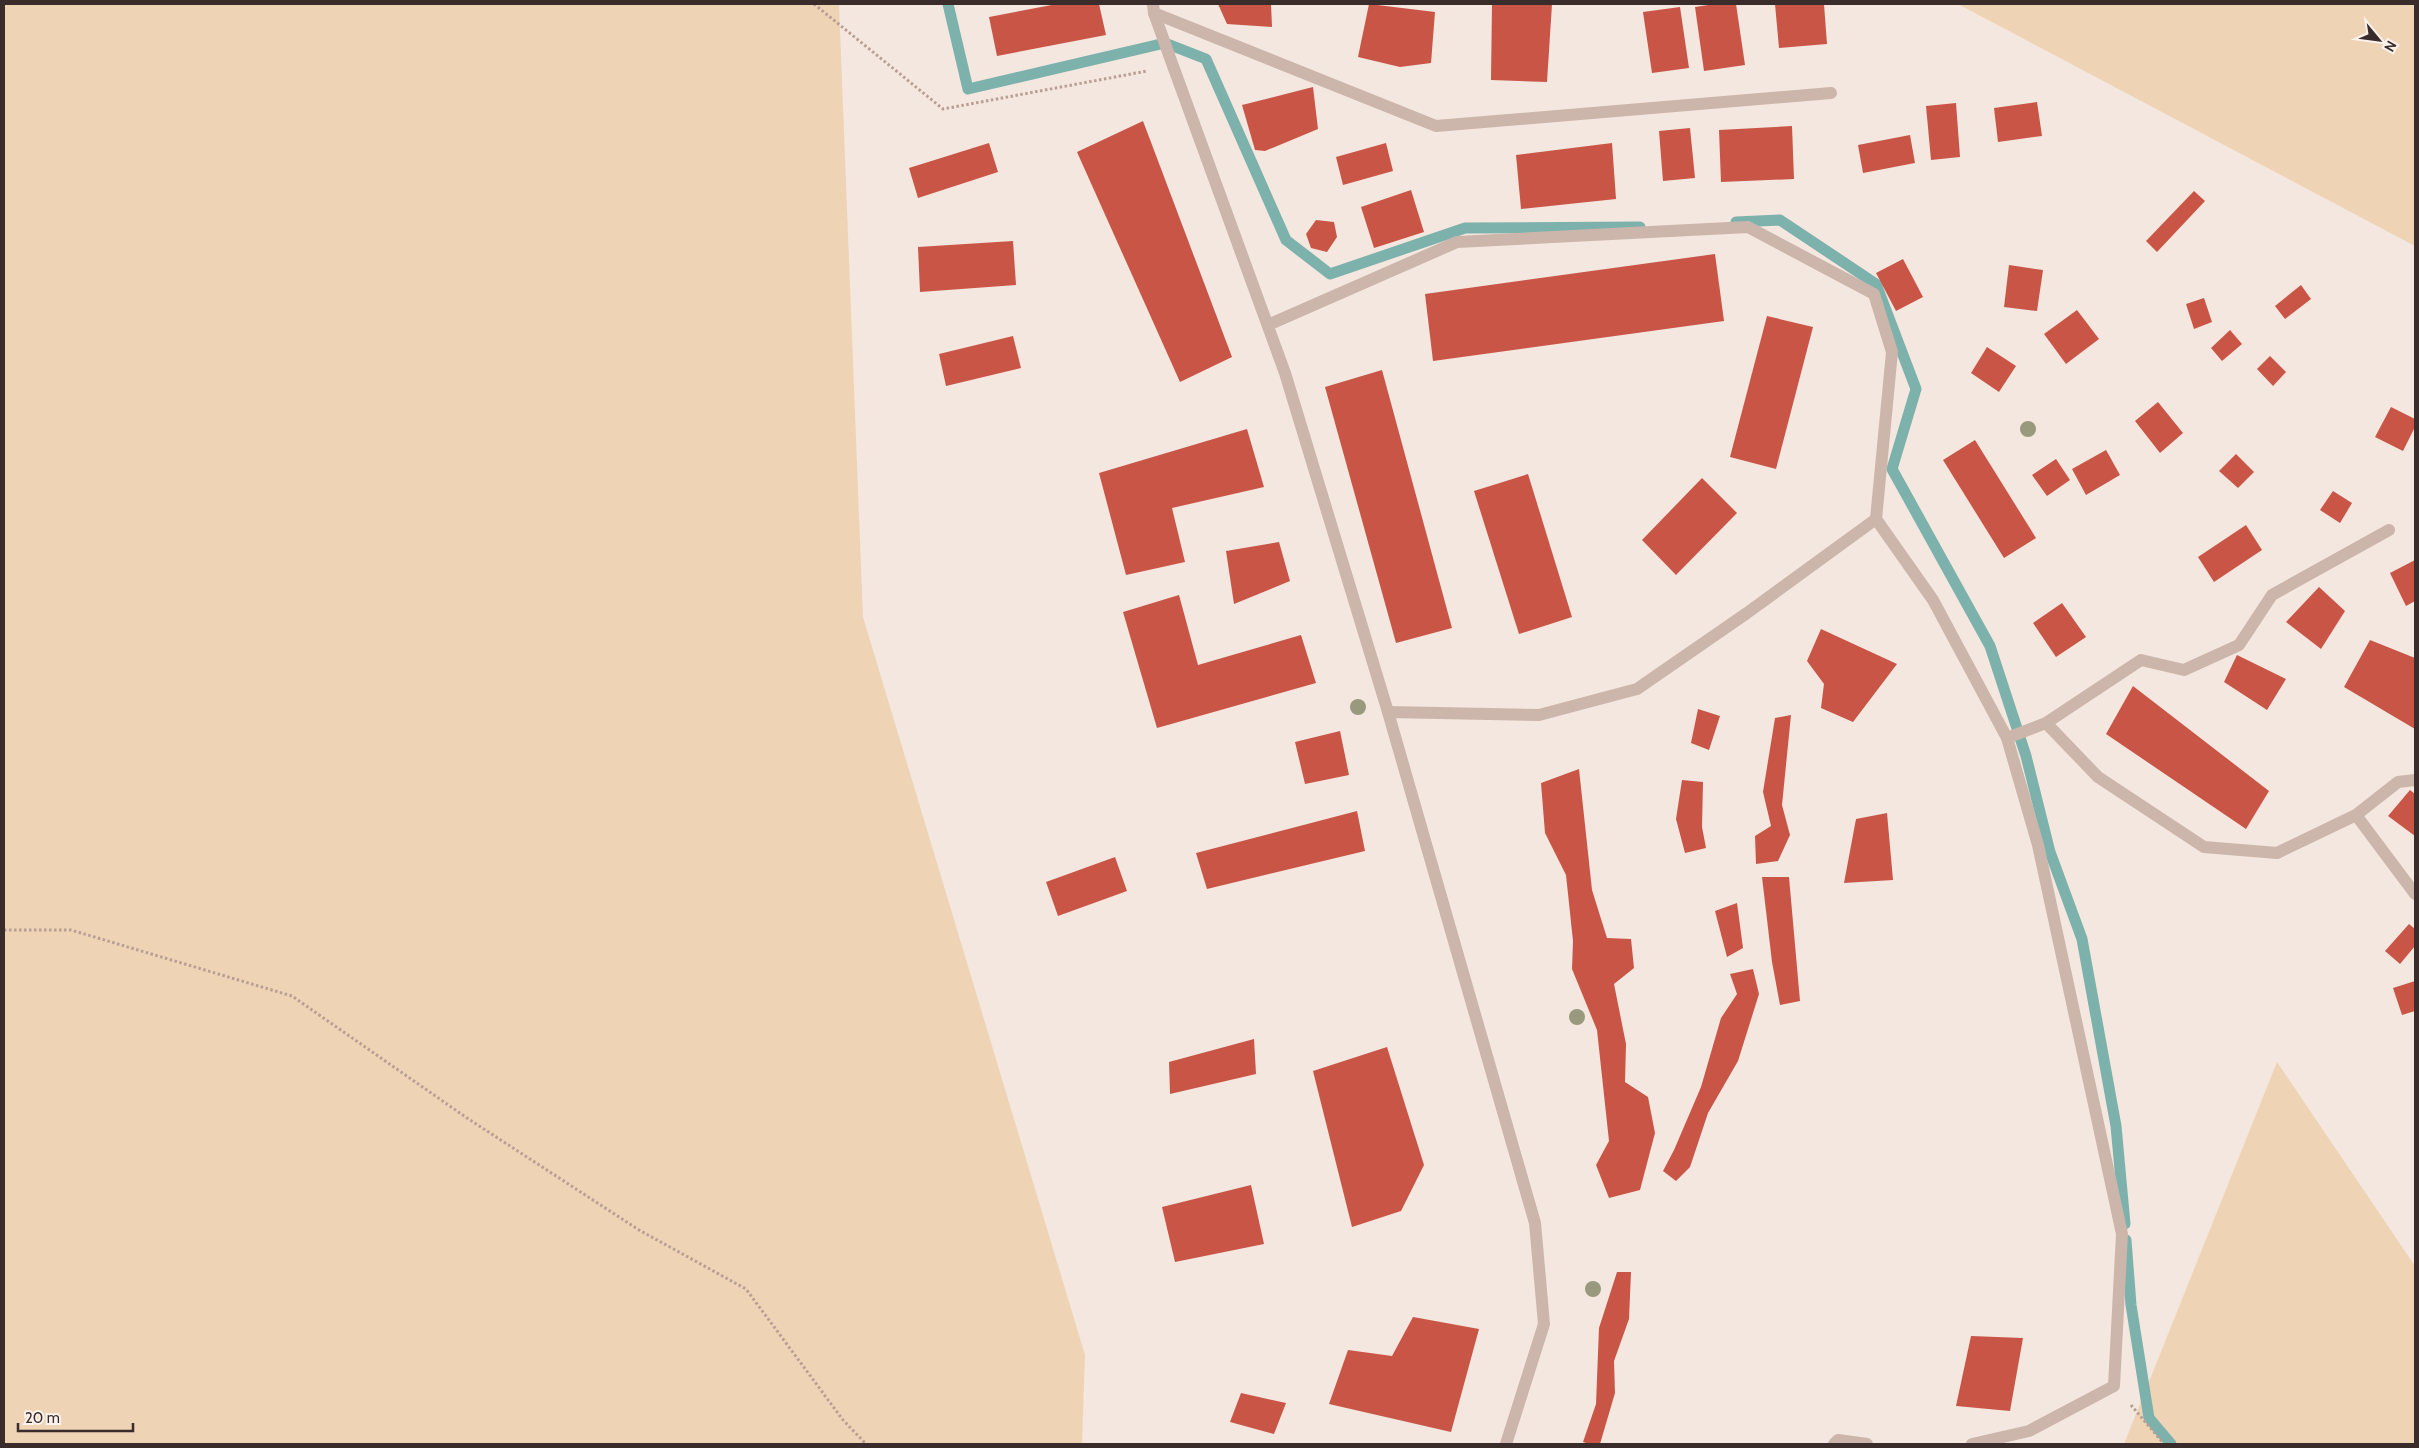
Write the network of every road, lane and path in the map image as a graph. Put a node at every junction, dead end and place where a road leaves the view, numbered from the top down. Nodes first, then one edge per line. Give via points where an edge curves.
1 (814, 4) edge
2 (1154, 9) edge
3 (1172, 66) junction
4 (1831, 93) dead end
5 (1268, 325) junction
6 (1876, 520) junction
7 (2389, 530) dead end
8 (1388, 712) junction
9 (2046, 723) junction
10 (2007, 738) junction
11 (2415, 780) edge
12 (2356, 815) junction
13 (2415, 894) edge
14 (4, 930) edge
15 (2114, 1386) junction
16 (866, 1444) edge
17 (1506, 1444) edge
18 (1834, 1444) edge
19 (1867, 1444) edge
20 (1972, 1444) edge
21 (2164, 1444) edge

1 - 3 path via 943,110
2 - 3 street
2 - 4 street via 1436,126
3 - 5 street
5 - 6 street via 1457,242 1748,226 1874,294 1892,352
5 - 8 street
6 - 8 street via 1637,689 1539,715
6 - 10 street via 1933,600
7 - 9 street via 2272,595 2239,645 2184,670 2141,660
8 - 17 street via 1535,1223 1544,1324
9 - 10 street
9 - 12 street via 2098,777 2204,847 2277,854
10 - 15 street via 2038,845 2122,1234
11 - 12 street via 2398,782
12 - 13 street
14 - 16 path via 71,930 292,996 467,1118 639,1230 746,1289 843,1420
15 - 20 street via 2029,1431
15 - 21 path
18 - 19 street via 1838,1440

